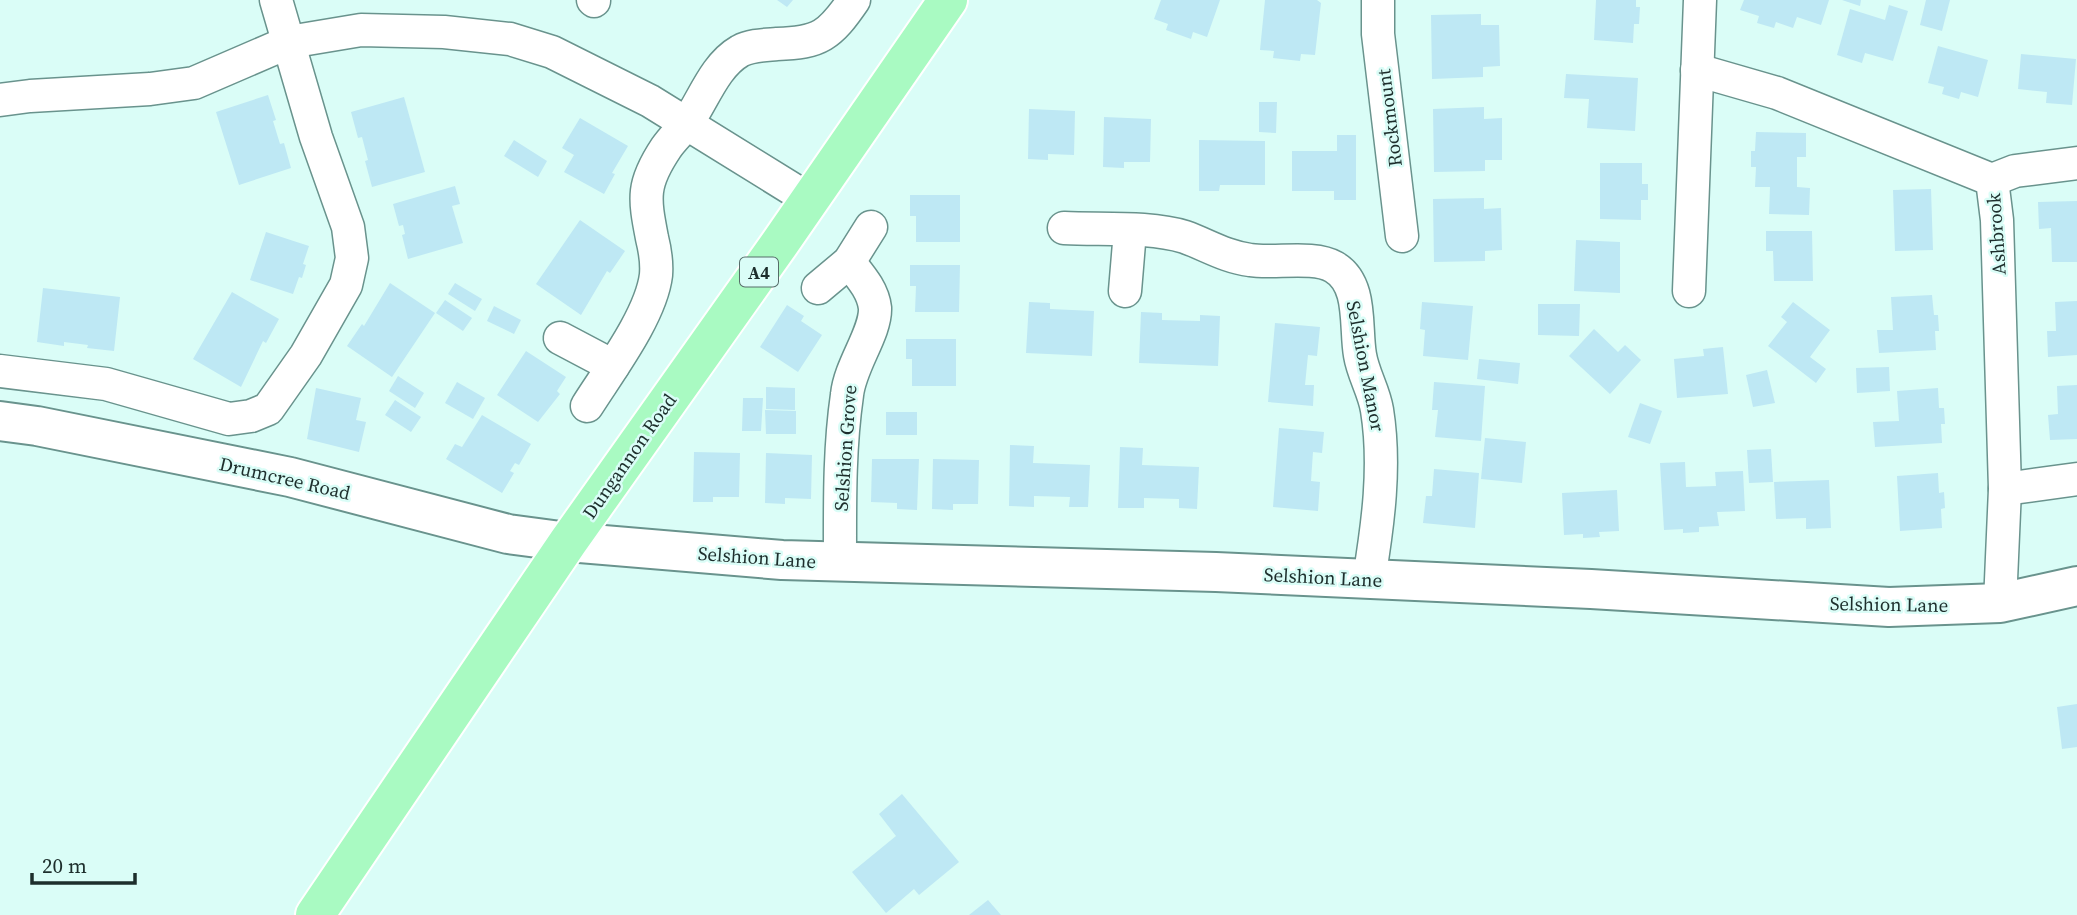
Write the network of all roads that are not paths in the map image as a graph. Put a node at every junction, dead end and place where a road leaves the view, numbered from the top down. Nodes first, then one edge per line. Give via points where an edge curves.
1 (276, 0) edge
2 (854, 0) edge
3 (948, 0) edge
4 (1378, 0) edge
5 (1700, 0) edge
6 (289, 42) junction
7 (1696, 70) junction
8 (0, 100) edge
9 (687, 123) junction
10 (2077, 163) edge
11 (1992, 180) junction
12 (810, 200) junction
13 (872, 227) dead end
14 (1064, 228) dead end
15 (1130, 231) junction
16 (1402, 236) dead end
17 (849, 262) junction
18 (818, 288) dead end
19 (1125, 291) dead end
20 (1689, 291) dead end
21 (560, 338) dead end
22 (613, 366) junction
23 (0, 371) edge
24 (587, 406) dead end
25 (0, 421) edge
26 (2077, 479) edge
27 (2005, 489) junction
28 (568, 542) junction
29 (840, 562) junction
30 (1369, 579) junction
31 (2077, 586) edge
32 (2000, 603) junction
33 (315, 915) edge

1 - 6 street
2 - 9 street via 838,24 820,38 741,51 721,70
3 - 12 main road, Dungannon Road / A4
4 - 16 street, Rockmount
5 - 7 street
6 - 8 street via 194,83
6 - 9 street via 361,30 510,39 552,52
6 - 23 street via 348,227 352,258 346,285 268,409 229,419 106,384
7 - 11 street, Ashbrook via 1777,93
7 - 20 street
9 - 12 street
9 - 22 street via 646,184 656,274 650,300
10 - 11 street via 2015,171
11 - 27 street, Ashbrook
12 - 28 main road, Dungannon Road / A4
13 - 17 street
14 - 15 street, Selshion Manor
15 - 19 street
15 - 30 street, Selshion Manor via 1185,237 1226,256 1251,261 1333,266 1346,279 1355,300 1361,358 1379,427 1381,475
17 - 18 street
17 - 29 street, Selshion Grove via 872,296 874,318 847,393
21 - 22 street
22 - 24 street
25 - 28 street, Drumcree Road via 290,477 508,534
26 - 27 street
27 - 32 street, Ashbrook
28 - 29 street, Selshion Lane
28 - 33 main road, Dungannon Road / A4
29 - 30 street, Selshion Lane
30 - 32 street, Selshion Lane via 1889,607
31 - 32 street, Selshion Lane

